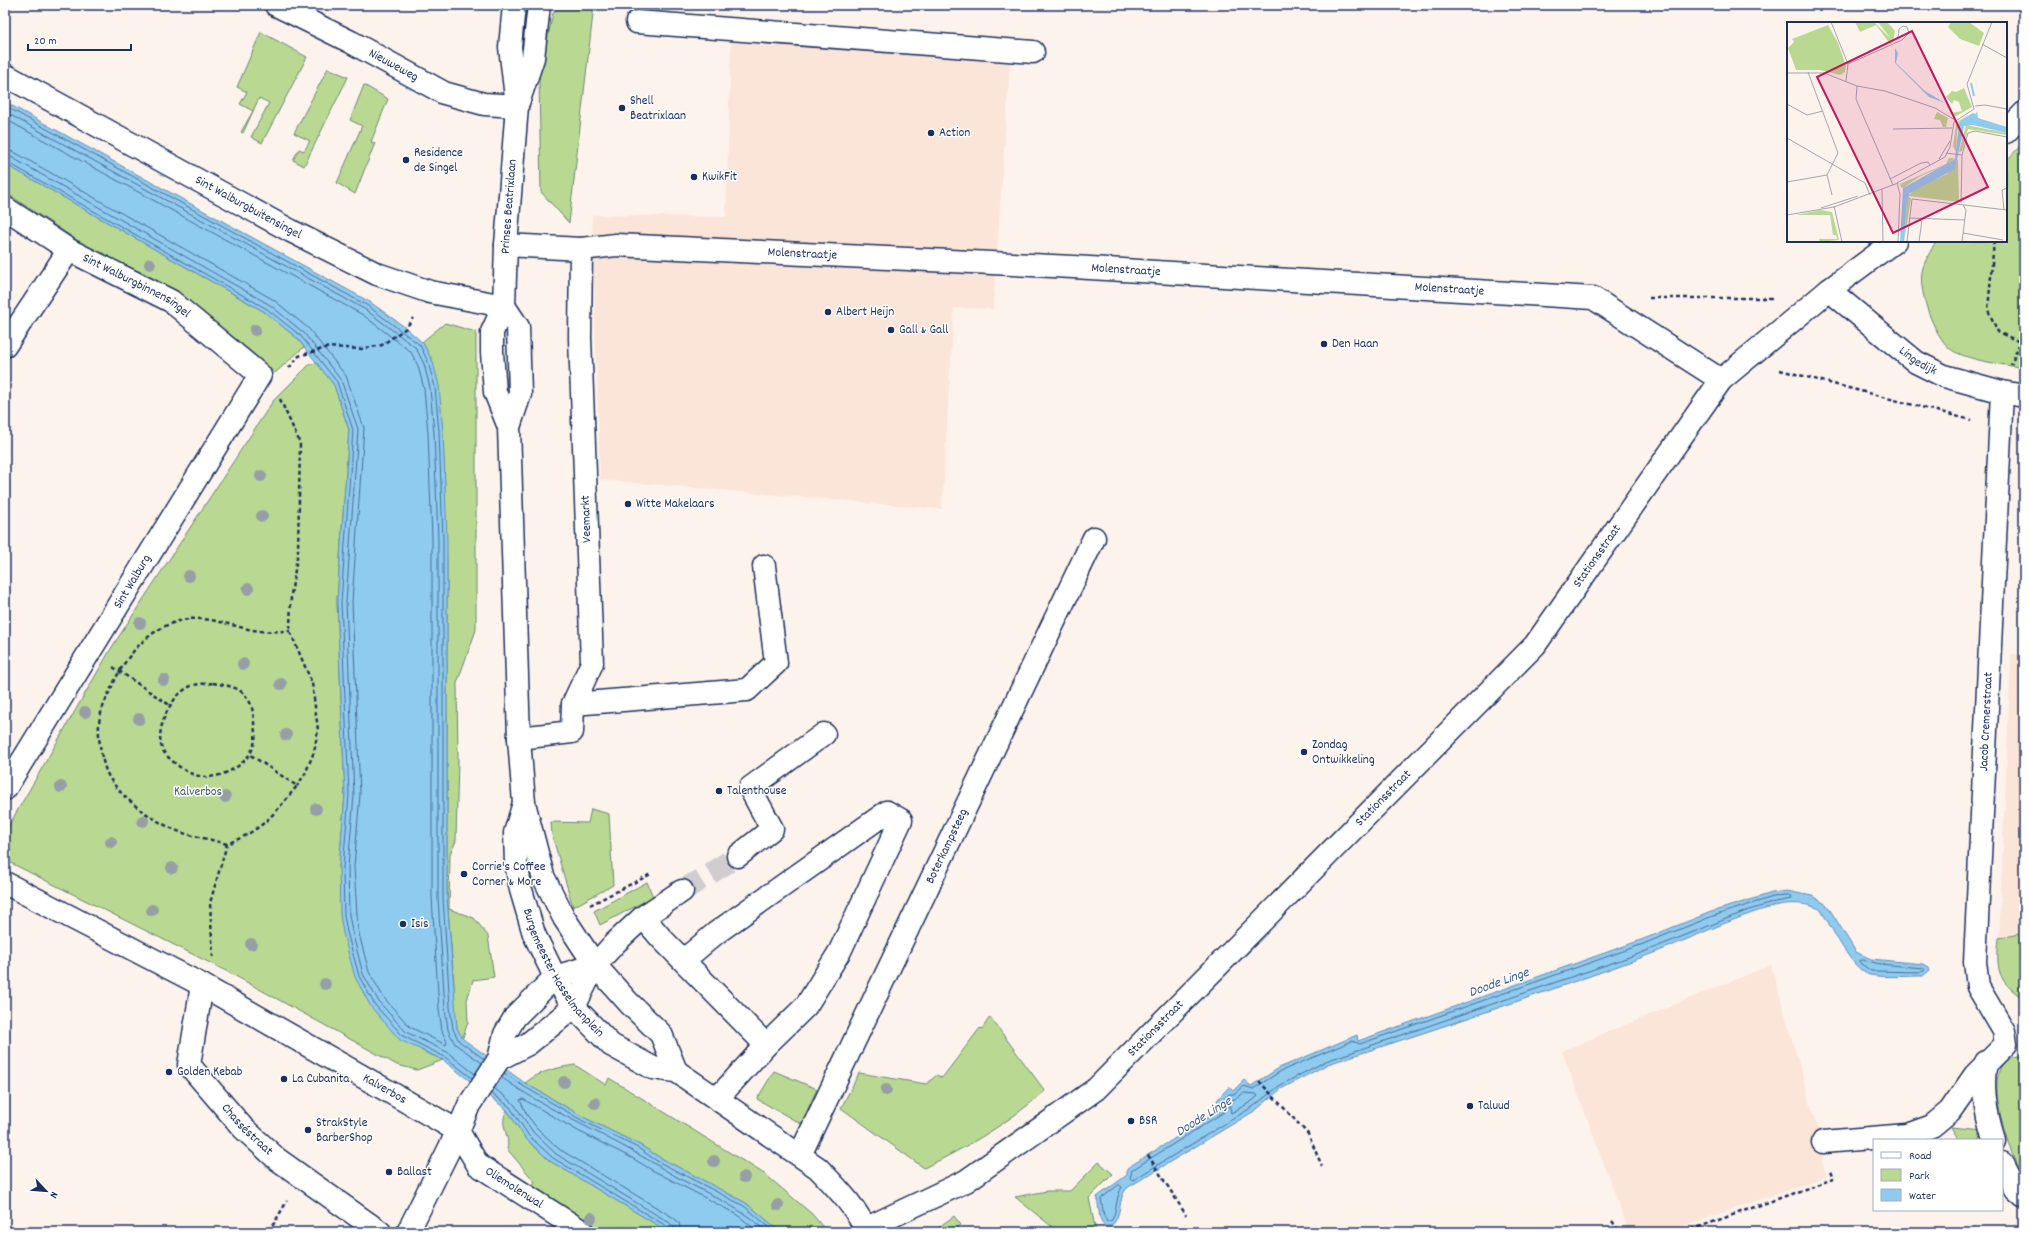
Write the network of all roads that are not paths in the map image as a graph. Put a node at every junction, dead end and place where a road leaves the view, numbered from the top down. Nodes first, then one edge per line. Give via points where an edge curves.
1 (276, 5) edge
2 (514, 5) edge
3 (539, 5) edge
4 (637, 22) dead end
5 (1033, 52) dead end
6 (5, 75) edge
7 (517, 106) junction
8 (2024, 113) edge
9 (2007, 131) edge
10 (5, 208) edge
11 (1894, 242) edge
12 (506, 245) junction
13 (581, 249) junction
14 (68, 250) junction
15 (1829, 290) junction
16 (504, 306) junction
17 (5, 346) edge
18 (260, 375) joint
19 (1721, 380) junction
20 (2002, 392) junction
21 (2024, 396) edge
22 (1094, 538) dead end
23 (764, 566) dead end
24 (573, 704) junction
25 (824, 734) dead end
26 (519, 738) junction
27 (5, 789) edge
28 (524, 803) junction
29 (738, 856) tunnel mouth
30 (5, 883) edge
31 (675, 896) tunnel mouth
32 (643, 917) junction
33 (684, 960) junction
34 (595, 965) junction
35 (556, 977) junction
36 (202, 985) junction
37 (574, 1007) junction
38 (2015, 1043) edge
39 (766, 1045) junction
40 (499, 1059) junction
41 (1986, 1062) junction
42 (676, 1071) junction
43 (717, 1099) junction
44 (458, 1130) junction
45 (1994, 1139) edge
46 (1829, 1142) road end
47 (800, 1155) junction
48 (2003, 1164) edge
49 (2024, 1197) edge
50 (866, 1231) edge
51 (380, 1232) edge
52 (408, 1232) edge
53 (583, 1232) edge

1 - 7 street, Nieuweweg via 351,42 444,94 484,104
2 - 7 street, Prinses Beatrixlaan via 510,47
3 - 7 street, Prinses Beatrixlaan via 533,58
4 - 5 street
6 - 16 street, Sint Walburgbuitensingel via 291,231 377,274 430,292
7 - 12 street, Prinses Beatrixlaan
8 - 9 street
10 - 14 street, Sint Walburgbinnensingel
11 - 15 street, Stationsstraat
12 - 13 street, Molenstraatje
12 - 16 street, Prinses Beatrixlaan
13 - 19 street, Molenstraatje via 616,245 1054,266 1593,298
13 - 24 street, Veemarkt via 580,338 592,663
14 - 17 street
14 - 18 street, Sint Walburgbinnensingel via 171,301
15 - 19 street, Stationsstraat
15 - 20 street, Lingedijk via 1916,362 1944,376
16 - 26 street via 492,332 492,352 495,392 509,427
18 - 27 street, Sint Walburg
19 - 50 street, Stationsstraat via 1535,645 1096,1089 966,1181
20 - 21 street, Lingedijk
20 - 38 street, Jacob Cremerstraat via 1975,962 1978,987 2004,1031
22 - 47 street, Boterkampsteeg
23 - 24 street via 776,663 747,690
24 - 26 street, Veemarkt via 572,732
25 - 29 street via 750,788 772,829
26 - 28 street, Burgemeester Hasselmanplein
28 - 34 street, Burgemeester Hasselmanplein via 543,876 564,918
28 - 35 street, Burgemeester Hasselmanplein via 515,833 516,863 534,934
30 - 36 street, Kalverbos
31 - 32 street
32 - 33 street
32 - 34 street
33 - 39 street
33 - 39 street via 716,933 887,812 901,820 840,951 806,1006
34 - 35 street
34 - 37 street
34 - 42 street, Burgemeester Hasselmanplein via 661,1034
35 - 37 street, Burgemeester Hasselmanplein
35 - 40 street via 515,1017 505,1034
36 - 44 street, Kalverbos
36 - 51 street, Chasséstraat via 189,1065 243,1128 277,1159
37 - 40 street via 528,1044
37 - 42 street, Burgemeester Hasselmanplein via 611,1045 653,1068
38 - 41 street, Jacob Cremerstraat
39 - 43 street
40 - 44 street via 469,1105
41 - 45 street via 1986,1109
41 - 46 street, Jacob Cremerstraat via 1950,1111 1932,1126 1907,1135
42 - 43 street, Burgemeester Hasselmanplein
43 - 47 street, Burgemeester Hasselmanplein
44 - 52 street
44 - 53 street, Oliemolenwal via 478,1165
47 - 50 street, Burgemeester Hasselmanplein via 834,1184
48 - 49 street via 2016,1190

